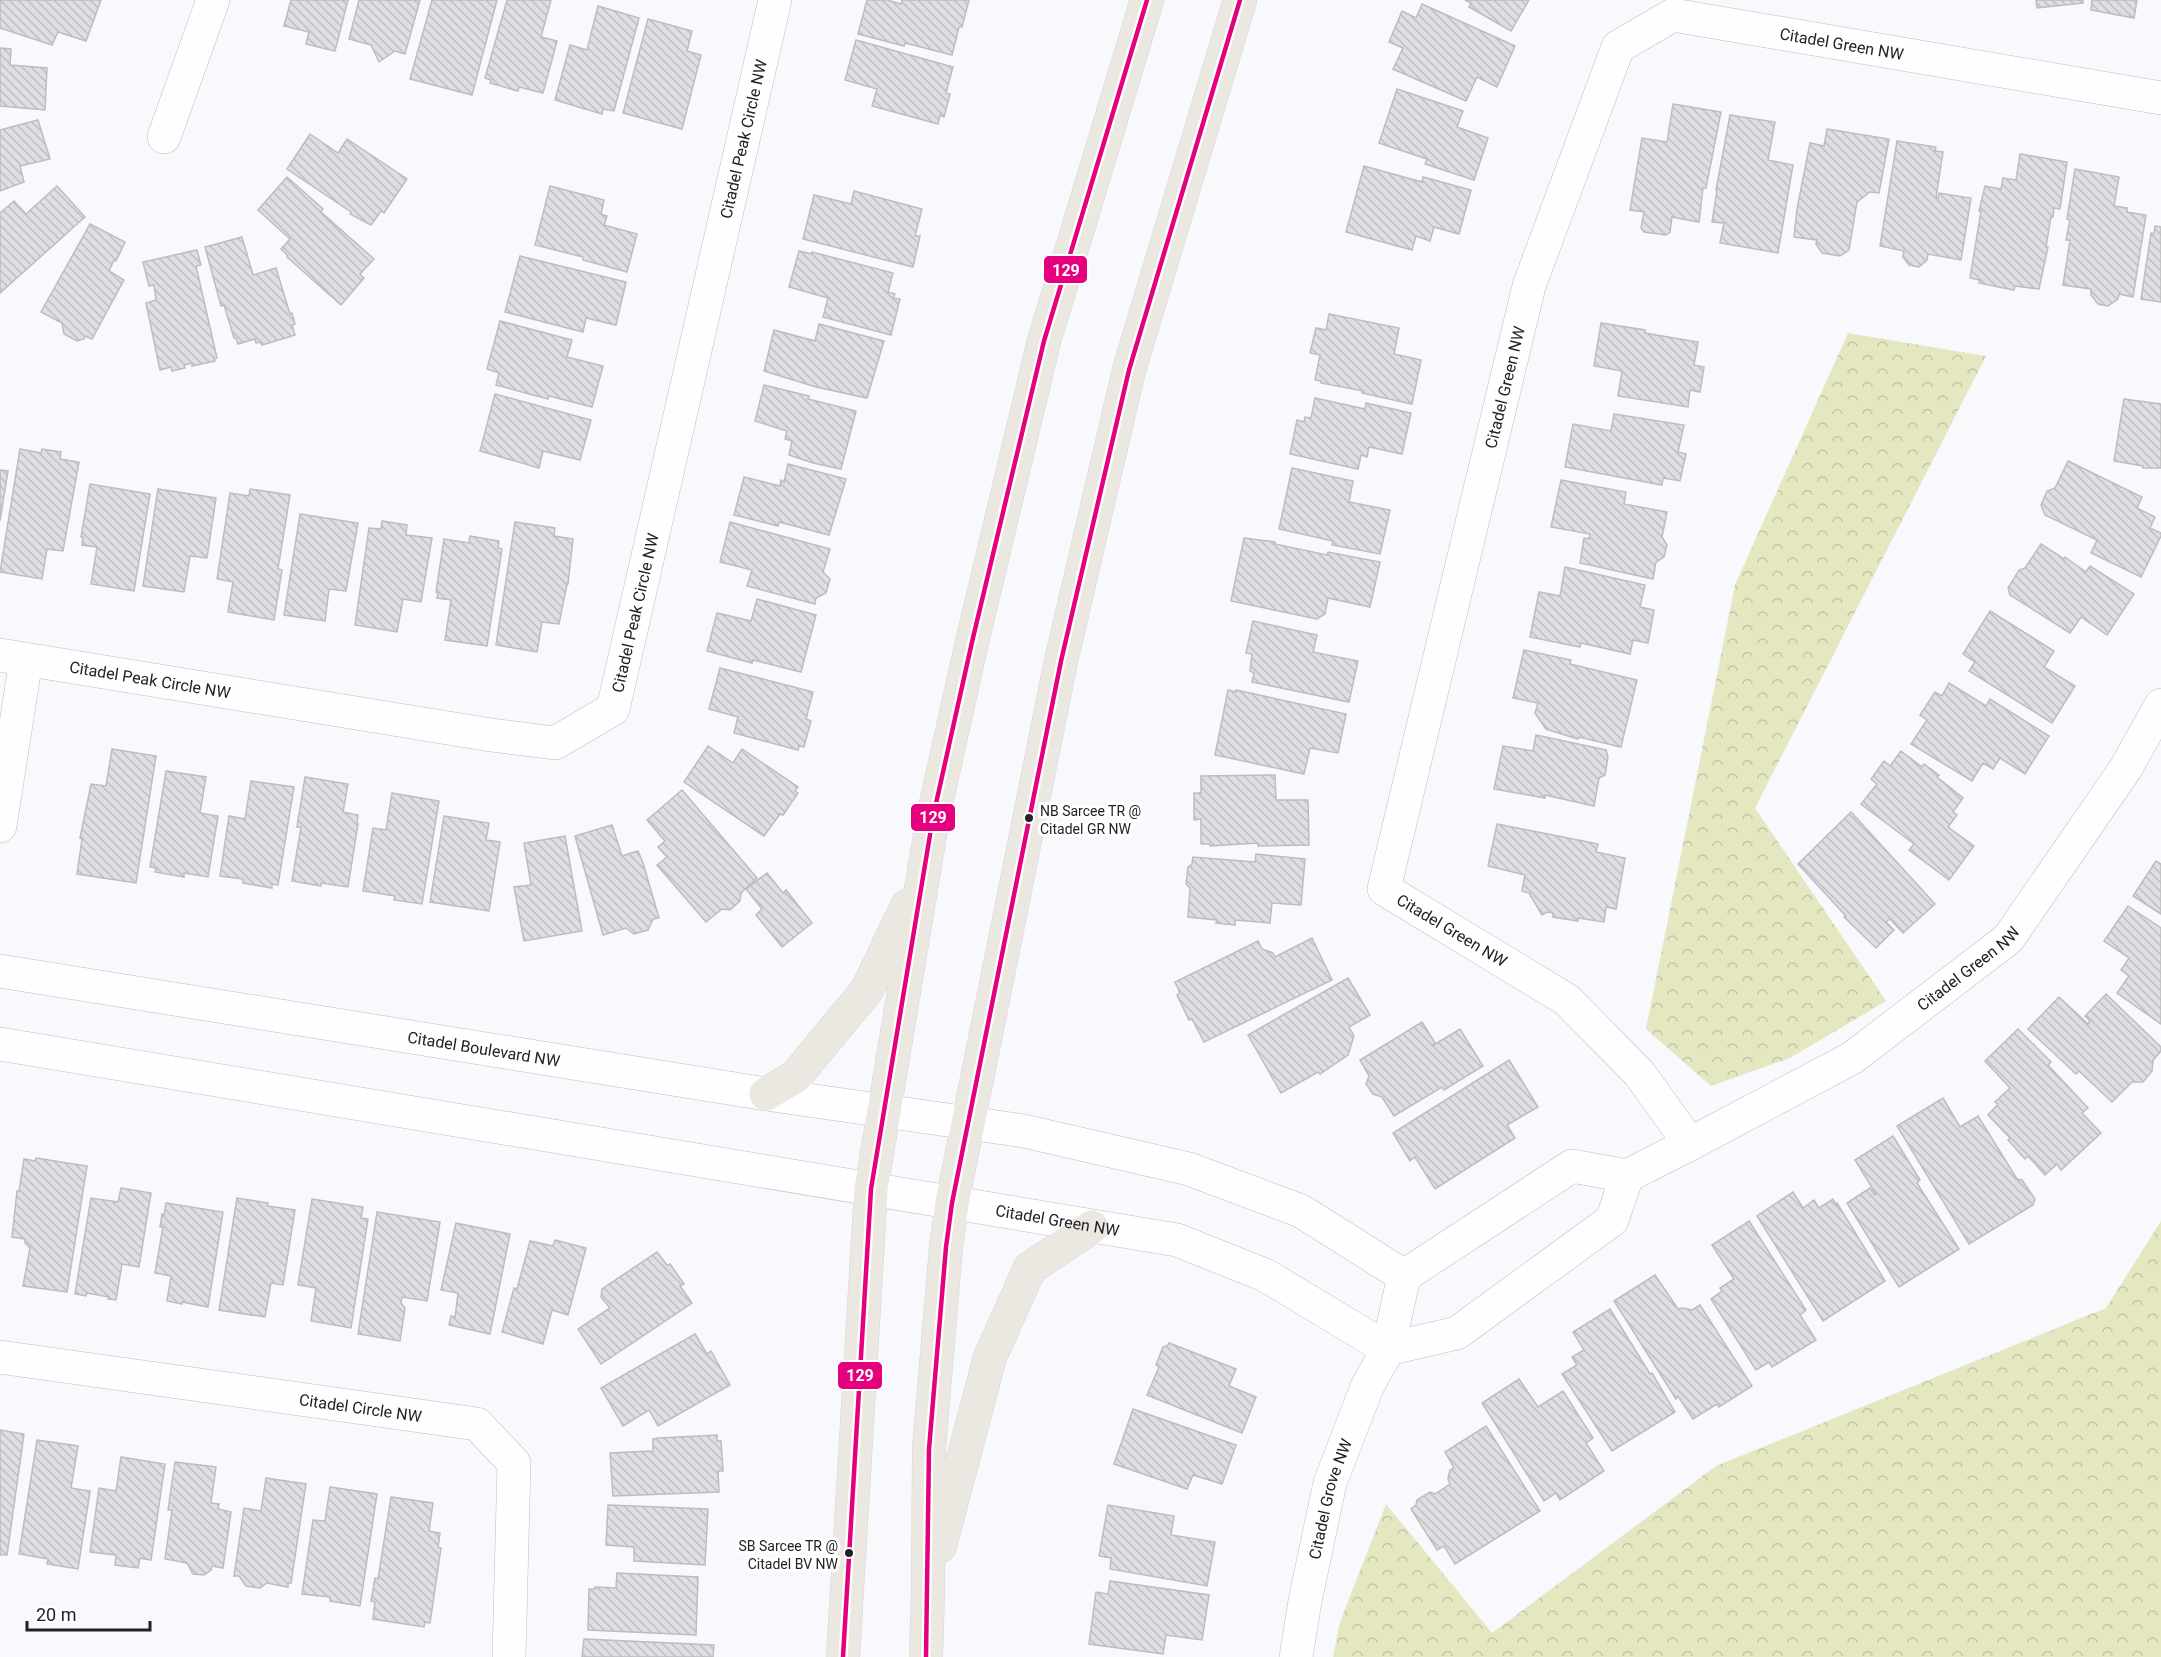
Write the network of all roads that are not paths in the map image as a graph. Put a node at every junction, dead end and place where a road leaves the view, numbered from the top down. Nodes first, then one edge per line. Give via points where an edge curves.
1 (213, 0) edge
2 (775, 0) edge
3 (1147, 0) edge
4 (1240, 0) edge
5 (2161, 98) edge
6 (164, 137) dead end
7 (13, 658) edge
8 (2161, 705) edge
9 (0, 826) edge
10 (924, 872) junction
11 (0, 971) edge
12 (0, 1044) edge
13 (766, 1094) junction
14 (884, 1111) junction
15 (970, 1124) junction
16 (1690, 1144) junction
17 (1627, 1176) junction
18 (871, 1189) junction
19 (952, 1203) junction
20 (1092, 1227) junction
21 (1404, 1276) junction
22 (1388, 1349) junction
23 (0, 1358) edge
24 (928, 1591) junction
25 (509, 1657) edge
26 (843, 1657) edge
27 (926, 1657) edge
28 (1296, 1657) edge

1 - 6 street
2 - 7 street, Citadel Peak Circle NW via 612,709 555,743
3 - 10 main road via 1044,341 972,642
4 - 15 main road via 1126,381 1061,661
5 - 16 street, Citadel Green NW via 1672,15 1618,47 1529,286 1384,889 1567,1000 1639,1073
7 - 9 street, Citadel Peak Circle NW
8 - 16 street, Citadel Green NW via 2126,768 2008,939 1852,1058
10 - 13 main road via 867,990 795,1077
10 - 14 main road
11 - 13 street, Citadel Boulevard NW
12 - 18 street
13 - 14 street, Citadel Boulevard NW
14 - 15 street, Citadel Boulevard NW
14 - 18 main road
15 - 19 main road
15 - 21 street via 1024,1131 1189,1169 1301,1211
16 - 17 street, Citadel Green NW
17 - 21 street via 1572,1166
17 - 22 street via 1612,1221 1457,1334
18 - 19 street
18 - 26 main road
19 - 20 street, Citadel Green NW
19 - 24 main road via 929,1449
20 - 22 street, Citadel Green NW via 1177,1240 1265,1275
20 - 24 main road via 1030,1268 990,1357
21 - 22 street
22 - 28 street, Citadel Grove NW via 1367,1387 1330,1483
23 - 25 street, Citadel Circle NW via 477,1424 514,1462
24 - 27 main road

